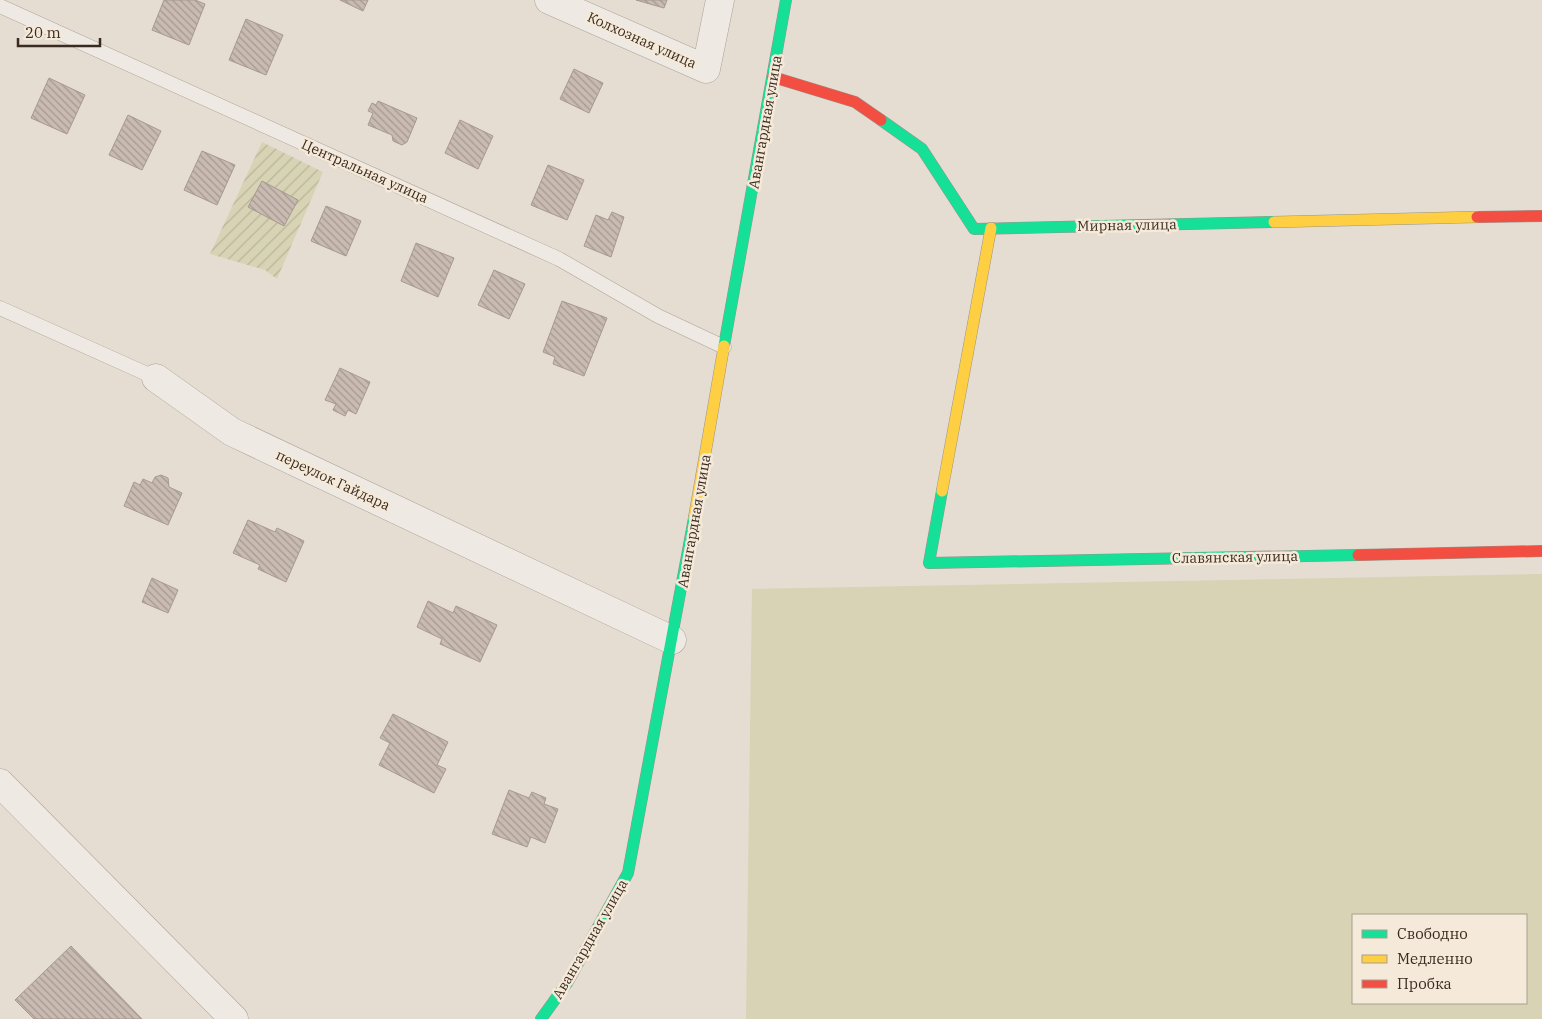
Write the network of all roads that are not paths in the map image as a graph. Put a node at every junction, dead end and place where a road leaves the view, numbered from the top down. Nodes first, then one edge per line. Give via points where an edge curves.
1 (549, 0) edge
2 (720, 0) edge
3 (786, 0) edge
4 (0, 6) edge
5 (773, 77) junction
6 (1542, 216) edge
7 (991, 228) junction
8 (0, 308) edge
9 (724, 347) junction
10 (156, 378) joint
11 (1542, 551) edge
12 (672, 640) junction
13 (0, 783) edge
14 (234, 1019) edge
15 (541, 1019) edge

1 - 2 street, Колхозная улица via 706,69
3 - 5 street, Авангардная улица
4 - 9 lane, Центральная улица via 559,259 658,316
5 - 7 street, Мирная улица via 855,102 922,150 974,229
5 - 9 street, Авангардная улица
6 - 7 street, Мирная улица
7 - 11 street, Славянская улица via 929,563
8 - 10 lane, переулок Гайдара
9 - 12 street, Авангардная улица
10 - 12 street, переулок Гайдара via 232,432
12 - 15 street, Авангардная улица via 628,873 567,983
13 - 14 street

